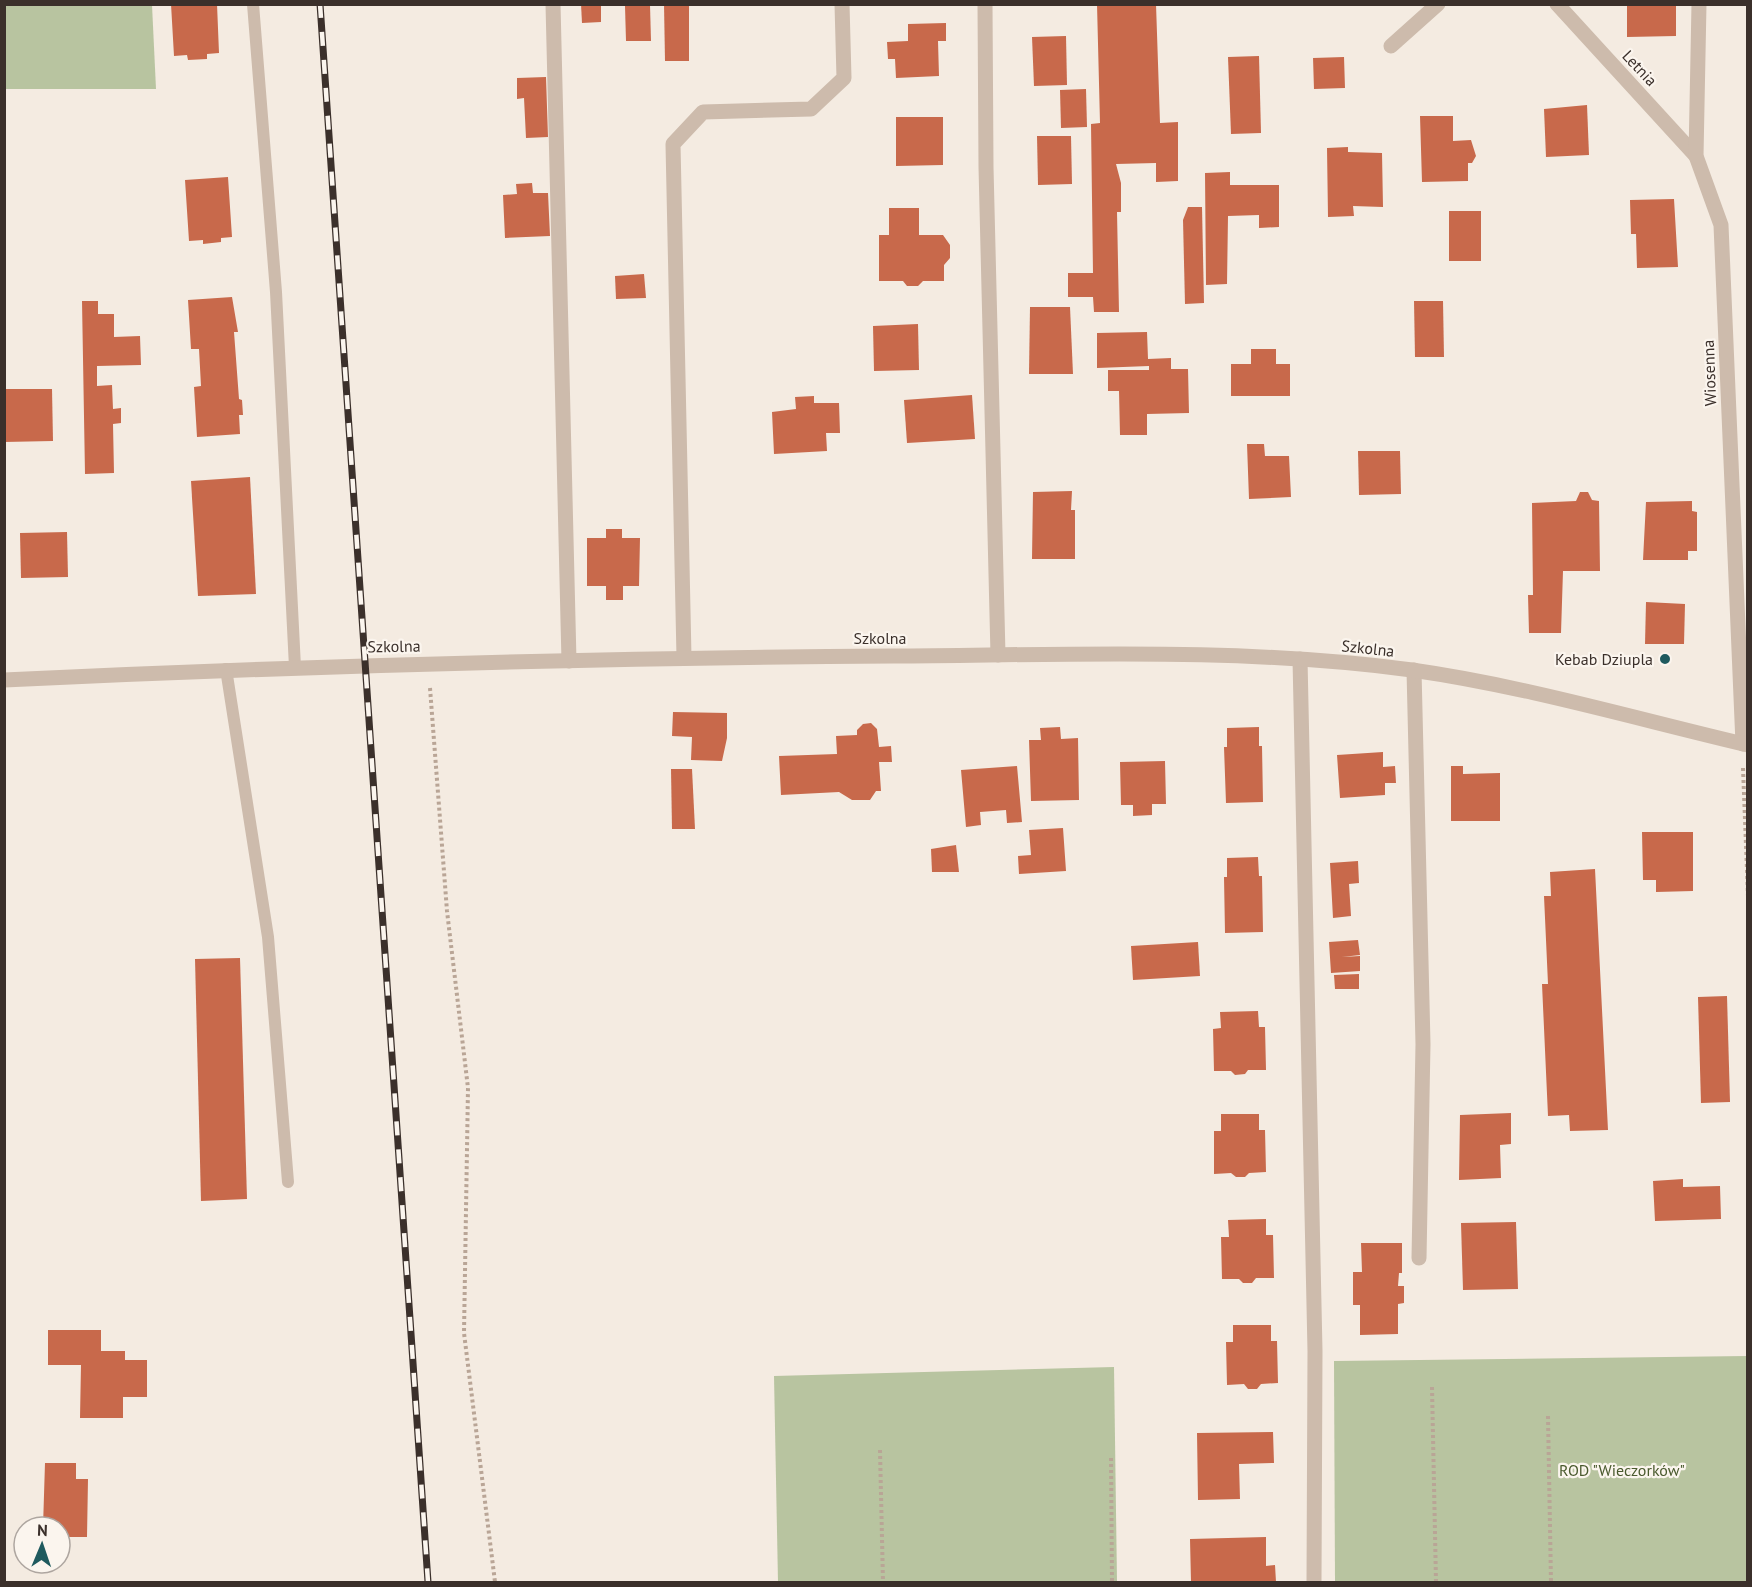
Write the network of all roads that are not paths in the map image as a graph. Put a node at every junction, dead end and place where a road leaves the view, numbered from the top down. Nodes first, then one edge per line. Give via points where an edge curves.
1 (253, 4) edge
2 (553, 4) edge
3 (842, 4) edge
4 (985, 4) edge
5 (1438, 4) edge
6 (1557, 4) edge
7 (1699, 4) edge
8 (1391, 46) dead end
9 (1696, 156) junction
10 (998, 655) junction
11 (684, 657) junction
12 (1300, 660) junction
13 (569, 661) junction
14 (295, 667) junction
15 (226, 669) junction
16 (1414, 670) junction
17 (4, 680) edge
18 (1745, 745) edge
19 (288, 1182) dead end
20 (1419, 1258) dead end
21 (1314, 1582) edge

1 - 14 lane via 276,292
2 - 13 street
3 - 11 street via 844,78 811,109 703,112 673,144
4 - 10 street
5 - 8 street
6 - 9 street, Letnia
7 - 9 street, Wiosenna
9 - 18 street, Wiosenna via 1721,225
10 - 11 street, Szkolna
10 - 12 street, Szkolna via 1211,655
11 - 13 street, Szkolna
12 - 16 street, Szkolna
12 - 21 street via 1315,1351
13 - 14 street, Szkolna
14 - 15 street, Szkolna
15 - 17 street, Szkolna
15 - 19 lane via 268,937
16 - 18 street, Szkolna
16 - 20 street via 1423,1044

